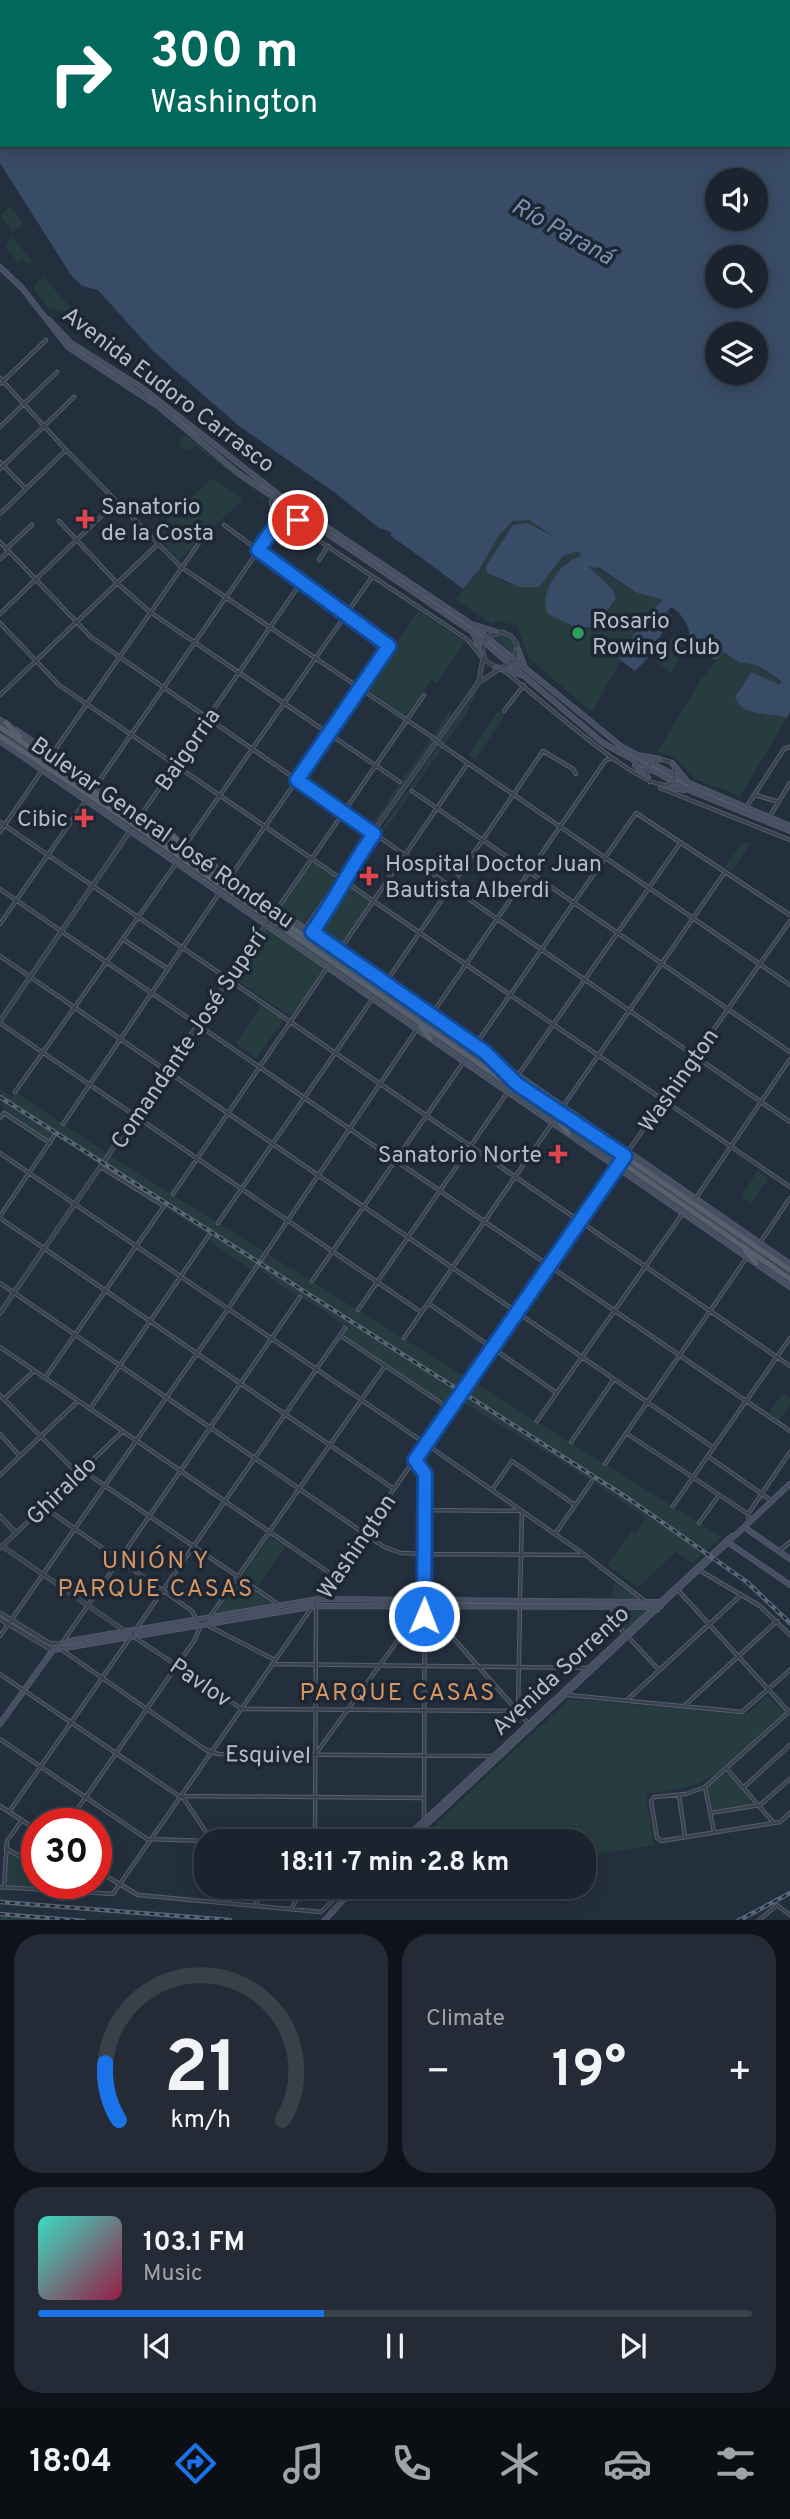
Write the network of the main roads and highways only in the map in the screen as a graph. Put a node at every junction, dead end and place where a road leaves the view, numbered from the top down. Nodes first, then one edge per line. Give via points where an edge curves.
1 (2, 267) edge
2 (43, 314) junction
3 (303, 515) junction
4 (471, 624) junction
5 (471, 631) junction
6 (497, 632) road end
7 (486, 639) junction
8 (518, 649) road end
9 (482, 658) road end
10 (513, 661) junction
11 (500, 668) road end
12 (526, 669) junction
13 (526, 677) junction
14 (2, 724) edge
15 (0, 739) edge
16 (632, 757) junction
17 (660, 759) road end
18 (672, 763) road end
19 (674, 779) junction
20 (649, 780) road end
21 (689, 783) junction
22 (74, 786) junction
23 (664, 787) road end
24 (689, 790) junction
25 (78, 794) junction
26 (136, 822) junction
27 (790, 826) edge
28 (790, 831) edge
29 (172, 835) junction
30 (194, 858) junction
31 (216, 883) junction
32 (229, 898) junction
33 (270, 920) junction
34 (331, 962) junction
35 (429, 1012) junction
36 (413, 1019) junction
37 (443, 1033) junction
38 (430, 1038) junction
39 (467, 1056) junction
40 (495, 1060) junction
41 (517, 1084) junction
42 (555, 1121) junction
43 (568, 1133) joint
44 (626, 1154) junction
45 (618, 1164) junction
46 (680, 1188) joint
47 (696, 1203) junction
48 (742, 1246) junction
49 (756, 1263) junction
50 (790, 1264) edge
51 (790, 1270) edge
52 (790, 1279) edge
53 (790, 1287) edge
54 (790, 1484) edge
55 (744, 1527) junction
56 (727, 1541) junction
57 (790, 1559) edge
58 (790, 1585) edge
59 (424, 1602) junction
60 (520, 1603) junction
61 (647, 1605) junction
62 (657, 1606) junction
63 (204, 1622) junction
64 (61, 1646) junction
65 (0, 1724) edge
66 (417, 1829) edge
67 (343, 1899) edge
68 (324, 1920) edge

1 - 2 main road, Avenida Eudoro Carrasco
2 - 3 main road, Avenida Eudoro Carrasco via 71,343 144,389
2 - 3 main road, Avenida Eudoro Carrasco via 68,346 159,407 229,466
3 - 4 main road, Avenida Eudoro Carrasco
3 - 5 main road, Avenida Eudoro Carrasco
4 - 6 main road
4 - 7 main road, Avenida Eudoro Carrasco
5 - 7 main road, Avenida Eudoro Carrasco
5 - 9 main road
7 - 10 main road, Avenida Eudoro Carrasco
8 - 12 main road
10 - 12 main road
10 - 13 main road
11 - 13 main road
12 - 16 main road
13 - 16 main road via 591,733
14 - 26 main road, Bulevar General José Rondeau
14 - 26 main road, Bulevar General José Rondeau via 97,784
15 - 22 main road, Bulevar General José Rondeau
15 - 25 main road, Bulevar General José Rondeau
16 - 17 main road
16 - 19 main road
16 - 20 main road
18 - 21 main road
19 - 21 main road
19 - 24 main road
21 - 27 main road
22 - 25 main road
22 - 26 main road, Bulevar General José Rondeau
23 - 24 main road
24 - 28 main road
25 - 26 main road, Bulevar General José Rondeau
26 - 29 main road, Bulevar General José Rondeau
26 - 30 main road, Bulevar General José Rondeau
26 - 31 main road, Bulevar General José Rondeau
26 - 32 main road, Bulevar General José Rondeau via 177,862
29 - 30 main road
29 - 35 main road, Bulevar General José Rondeau
30 - 33 main road, Bulevar General José Rondeau
31 - 32 main road
31 - 33 main road, Bulevar General José Rondeau
32 - 33 main road, Bulevar General José Rondeau
33 - 34 main road, Bulevar General José Rondeau
34 - 36 main road, Bulevar General José Rondeau
34 - 37 main road, Bulevar General José Rondeau
34 - 38 main road, Bulevar General José Rondeau
35 - 37 main road
35 - 40 main road, Bulevar General José Rondeau
36 - 38 main road
36 - 39 main road, Bulevar General José Rondeau
37 - 39 main road, Bulevar General José Rondeau
38 - 39 main road, Bulevar General José Rondeau
39 - 41 main road, Bulevar General José Rondeau
39 - 42 main road, Bulevar General José Rondeau
39 - 42 main road, Bulevar General José Rondeau via 508,1092
40 - 41 main road
40 - 44 main road, Bulevar General José Rondeau
41 - 44 main road, Bulevar General José Rondeau
42 - 43 main road
42 - 45 main road, Bulevar General José Rondeau
43 - 45 main road, Bulevar General José Rondeau
44 - 46 main road, Bulevar General José Rondeau
44 - 47 main road, Bulevar General José Rondeau
45 - 48 main road, Bulevar General José Rondeau
45 - 49 main road, Bulevar General José Rondeau
46 - 47 main road
47 - 50 main road, Bulevar General José Rondeau
47 - 51 main road, Bulevar General José Rondeau
48 - 49 main road
48 - 52 main road, Bulevar General José Rondeau
49 - 53 main road, Bulevar General José Rondeau
54 - 55 main road, Avenida Sorrento
55 - 56 main road, Avenida Sorrento
55 - 57 main road
56 - 58 main road
56 - 62 main road, Avenida Sorrento
59 - 60 main road
59 - 63 main road via 316,1606
59 - 63 main road via 318,1600
60 - 61 main road
60 - 61 main road
61 - 62 main road
62 - 66 main road, Avenida Sorrento
63 - 64 main road
63 - 64 main road
64 - 65 main road via 53,1650
67 - 68 main road

